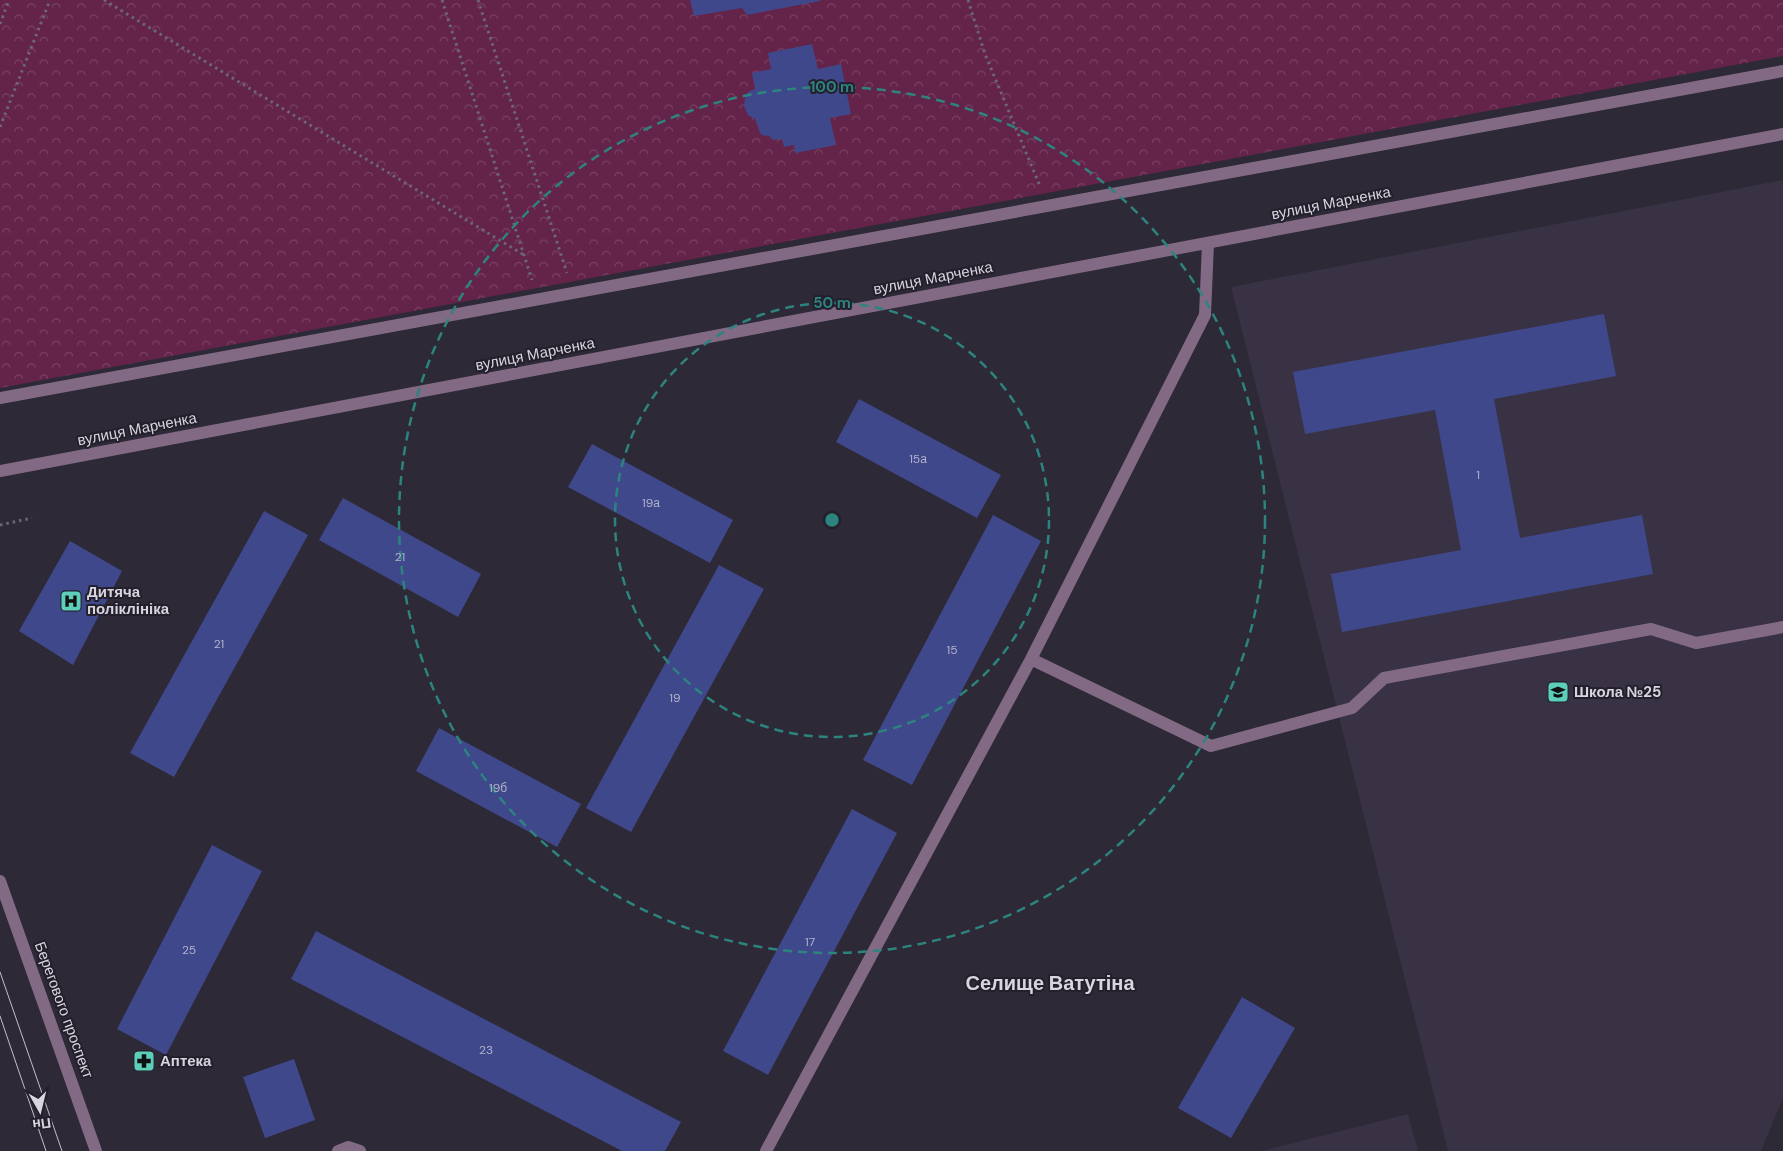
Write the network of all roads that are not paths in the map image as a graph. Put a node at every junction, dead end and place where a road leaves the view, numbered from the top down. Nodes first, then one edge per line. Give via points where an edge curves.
1 (1783, 71) edge
2 (1783, 134) edge
3 (1208, 243) junction
4 (0, 398) edge
5 (0, 471) edge
6 (1783, 627) edge
7 (1031, 659) junction
8 (0, 881) edge
9 (96, 1151) edge
10 (338, 1151) edge
11 (360, 1151) edge
12 (766, 1151) edge

1 - 4 street
2 - 3 street, вулиця Марченка
3 - 5 street, вулиця Марченка
3 - 7 street via 1205,315
6 - 7 street via 1696,642 1651,629 1384,678 1352,708 1211,746
7 - 12 street
8 - 9 street, Берегового проспект
10 - 11 street via 348,1147

